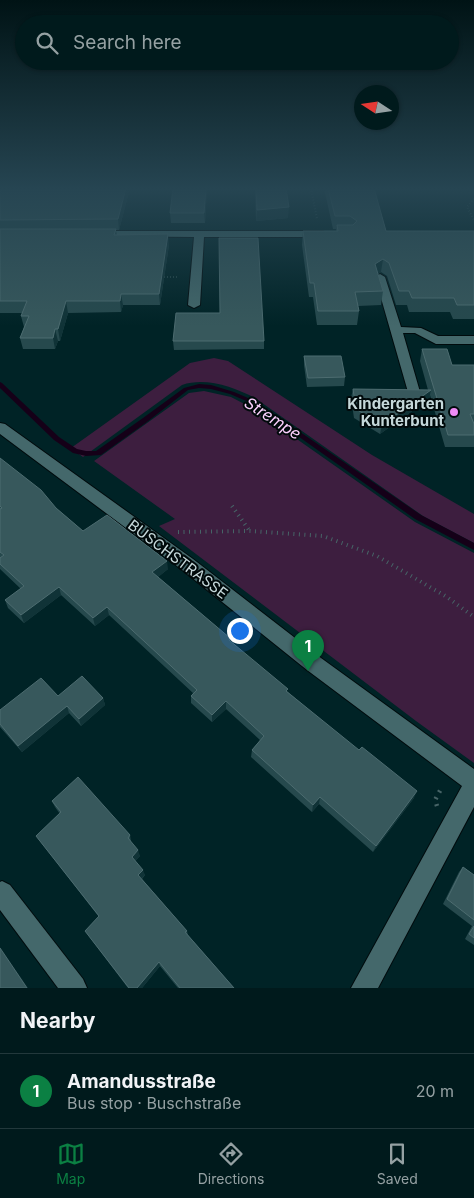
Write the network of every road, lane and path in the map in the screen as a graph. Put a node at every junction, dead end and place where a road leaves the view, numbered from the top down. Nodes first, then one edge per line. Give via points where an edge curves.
1 (98, 234) edge
2 (311, 234) edge
3 (199, 235) junction
4 (158, 277) edge
5 (380, 277) edge
6 (196, 278) junction
7 (194, 306) dead end
8 (396, 330) junction
9 (474, 340) edge
10 (414, 392) edge
11 (0, 427) edge
12 (232, 506) dead end
13 (250, 531) junction
14 (156, 541) junction
15 (474, 617) edge
16 (474, 782) edge
17 (474, 786) edge
18 (2, 893) dead end
19 (74, 988) edge
20 (364, 988) edge

1 - 3 street
2 - 3 street
3 - 6 street
4 - 6 path
5 - 8 street
6 - 7 street
8 - 9 street via 417,330 436,340
8 - 10 street
11 - 14 street, BUSCHSTRASSE
12 - 13 path
13 - 14 path via 171,532 162,533
13 - 15 path via 323,536 377,556 447,597
14 - 16 street, BUSCHSTRASSE via 314,664
17 - 20 street
18 - 19 street

